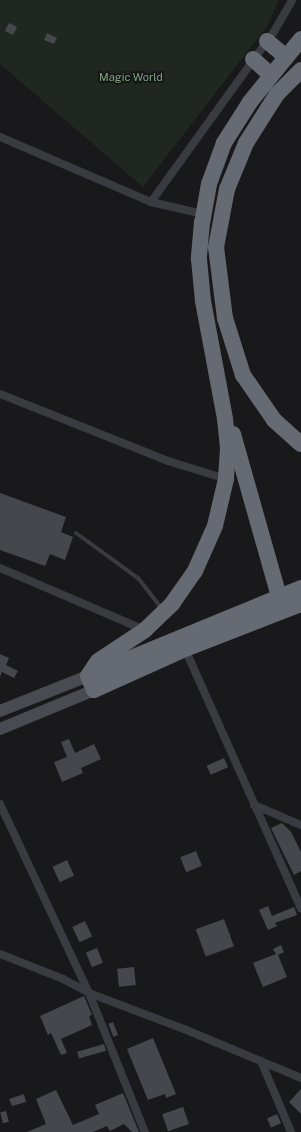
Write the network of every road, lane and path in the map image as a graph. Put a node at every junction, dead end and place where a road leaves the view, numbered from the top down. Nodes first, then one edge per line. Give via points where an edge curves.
1 (292, 0) edge
2 (301, 39) edge
3 (266, 41) junction
4 (286, 57) junction
5 (253, 59) junction
6 (301, 70) edge
7 (271, 75) junction
8 (0, 138) edge
9 (151, 202) junction
10 (203, 214) junction
11 (0, 394) edge
12 (221, 394) junction
13 (301, 444) edge
14 (226, 479) junction
15 (76, 533) dead end
16 (0, 568) edge
17 (301, 588) edge
18 (280, 597) junction
19 (298, 605) edge
20 (164, 613) junction
21 (145, 630) junction
22 (185, 649) junction
23 (91, 683) junction
24 (3, 708) edge
25 (0, 728) edge
26 (0, 804) edge
27 (254, 805) junction
28 (301, 825) edge
29 (301, 908) edge
30 (0, 954) edge
31 (89, 993) junction
32 (261, 1061) junction
33 (301, 1078) edge
34 (145, 1132) edge
35 (291, 1132) edge

1 - 3 street
2 - 4 highway
3 - 4 highway
3 - 5 street
4 - 7 highway
5 - 7 highway
5 - 9 street
6 - 13 highway via 277,94 246,142 228,189 216,247 225,318 242,375 274,420
7 - 10 highway via 224,143 209,184
8 - 9 street
9 - 10 street
10 - 12 highway via 199,259 203,301
11 - 14 street via 168,461
12 - 14 highway via 227,434
12 - 18 highway
14 - 20 highway via 216,521 202,556 185,587
15 - 20 lane via 138,578
16 - 21 street
17 - 18 highway
18 - 19 highway via 286,604
18 - 23 highway
19 - 22 highway
20 - 21 highway
21 - 23 highway via 98,661
22 - 23 highway
22 - 27 street
23 - 24 main road
23 - 25 main road
26 - 31 street
27 - 28 street
27 - 29 street
30 - 31 street via 63,979
31 - 32 street
31 - 34 street
32 - 33 street
32 - 35 street

